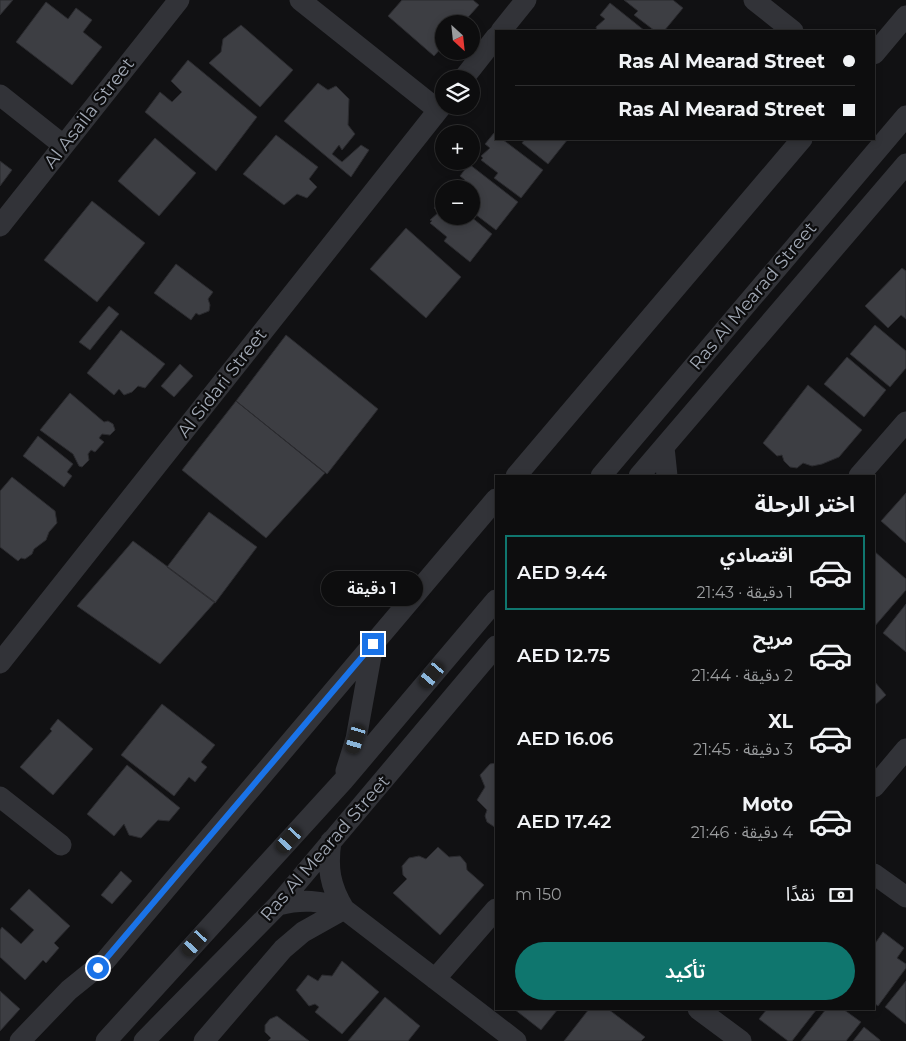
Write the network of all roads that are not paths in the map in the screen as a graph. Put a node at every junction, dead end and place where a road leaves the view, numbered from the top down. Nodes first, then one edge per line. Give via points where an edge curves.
1 (179, 0) edge
2 (300, 0) edge
3 (526, 0) edge
4 (754, 0) edge
5 (906, 16) edge
6 (502, 30) edge
7 (792, 30) edge
8 (495, 38) edge
9 (875, 53) edge
10 (470, 70) edge
11 (0, 95) edge
12 (435, 102) edge
13 (435, 115) edge
14 (906, 116) edge
15 (801, 140) edge
16 (63, 145) junction
17 (906, 164) edge
18 (0, 226) edge
19 (906, 422) edge
20 (664, 447) junction
21 (517, 475) edge
22 (602, 475) edge
23 (640, 475) edge
24 (666, 475) edge
25 (860, 475) edge
26 (495, 500) edge
27 (495, 601) edge
28 (373, 644) junction
29 (495, 647) edge
30 (0, 663) edge
31 (906, 749) edge
32 (343, 781) junction
33 (875, 786) edge
34 (0, 797) edge
35 (331, 842) junction
36 (61, 845) dead end
37 (875, 875) edge
38 (906, 897) edge
39 (278, 905) junction
40 (344, 909) junction
41 (495, 910) edge
42 (435, 979) junction
43 (699, 1010) edge
44 (502, 1037) edge
45 (20, 1041) edge
46 (106, 1041) edge
47 (144, 1041) edge
48 (204, 1041) edge
49 (741, 1041) edge

1 - 16 street, Al Asaila Street
2 - 12 street
3 - 6 street
4 - 7 street
5 - 9 street
8 - 10 street
11 - 16 street
13 - 30 street, Al Sidari Street
14 - 22 street, Ras Al Mearad Street
15 - 21 street
16 - 18 street, Al Asaila Street
17 - 20 street, Ras Al Mearad Street
19 - 25 street
20 - 23 street, Ras Al Mearad Street
20 - 24 street
26 - 28 street
27 - 32 street, Ras Al Mearad Street
28 - 32 street via 356,739
28 - 45 street via 105,961 68,990
29 - 35 street, Ras Al Mearad Street
31 - 33 street
32 - 46 street, Ras Al Mearad Street
34 - 36 street
35 - 39 street, Ras Al Mearad Street
35 - 40 street via 328,859 330,877
37 - 38 street
39 - 40 street via 311,900
39 - 47 street, Ras Al Mearad Street
40 - 42 street
40 - 48 street, Ras Al Mearad Street via 302,932
41 - 42 street
42 - 44 street
43 - 49 street

